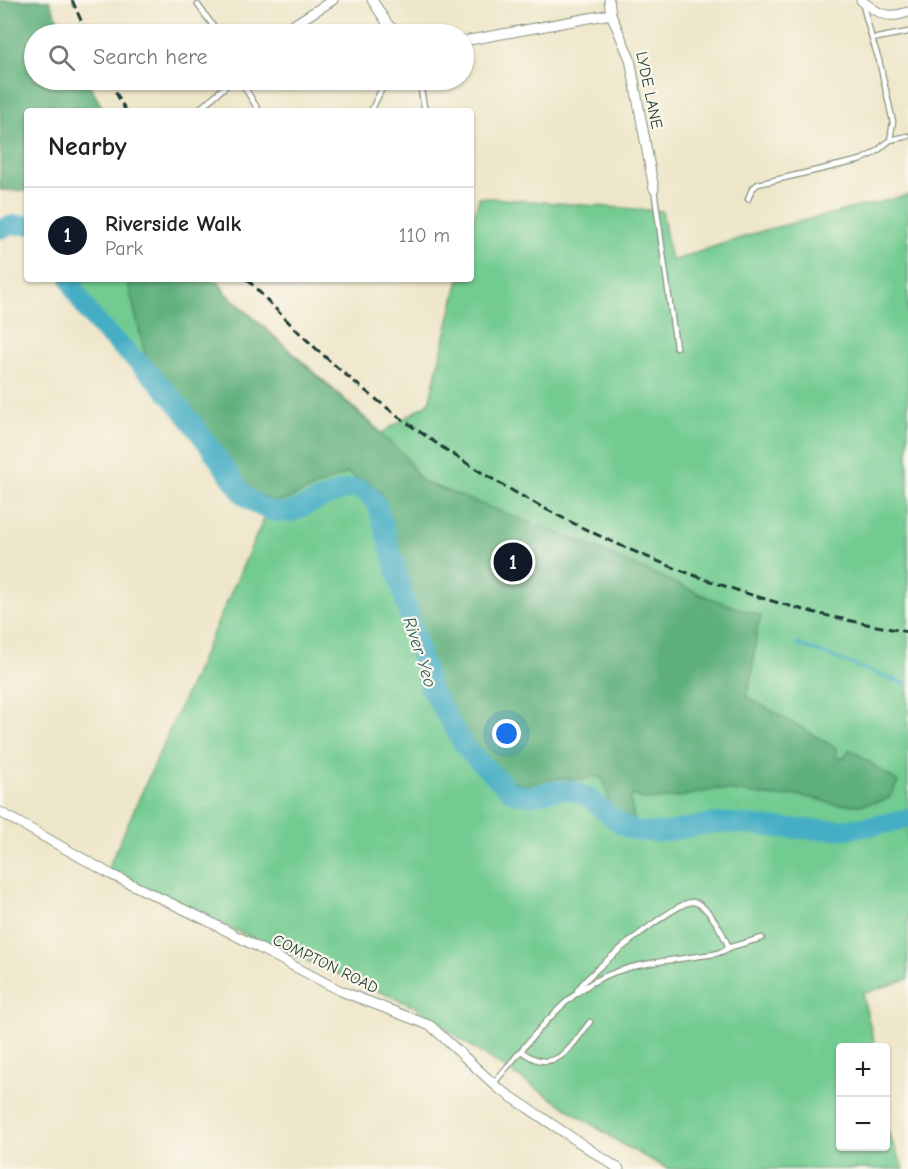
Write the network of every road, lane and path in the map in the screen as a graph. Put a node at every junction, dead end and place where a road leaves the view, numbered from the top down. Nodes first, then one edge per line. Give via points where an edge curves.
1 (333, 0) edge
2 (372, 0) edge
3 (609, 0) edge
4 (861, 0) edge
5 (198, 5) dead end
6 (908, 12) edge
7 (611, 14) junction
8 (212, 24) edge
9 (295, 24) edge
10 (388, 24) edge
11 (908, 32) edge
12 (474, 39) edge
13 (872, 39) junction
14 (221, 90) edge
15 (246, 90) edge
16 (382, 90) edge
17 (421, 90) edge
18 (200, 108) edge
19 (257, 108) edge
20 (373, 108) edge
21 (424, 108) edge
22 (908, 136) edge
23 (890, 140) junction
24 (654, 189) joint
25 (748, 199) dead end
26 (676, 347) dead end
27 (0, 812) edge
28 (762, 938) dead end
29 (729, 948) junction
30 (575, 995) junction
31 (590, 1022) dead end
32 (520, 1051) junction
33 (493, 1084) junction
34 (619, 1169) edge

1 - 9 street
2 - 10 street
3 - 7 street, LYDE LANE
4 - 6 street via 879,14
4 - 13 lane
5 - 8 lane
7 - 12 street
7 - 24 street, LYDE LANE via 630,58
11 - 13 lane
13 - 23 lane via 893,122
14 - 18 lane
15 - 19 lane
16 - 20 lane
17 - 21 lane
22 - 23 lane
23 - 25 lane via 861,160 758,184
24 - 26 lane
27 - 33 street, COMPTON ROAD via 112,875 341,991 431,1026
28 - 29 lane
29 - 30 lane via 717,954 630,968
29 - 30 lane via 722,932 701,906 689,902 605,961
30 - 32 lane
31 - 32 lane via 566,1053 550,1062 531,1060
32 - 33 lane
33 - 34 street, COMPTON ROAD

